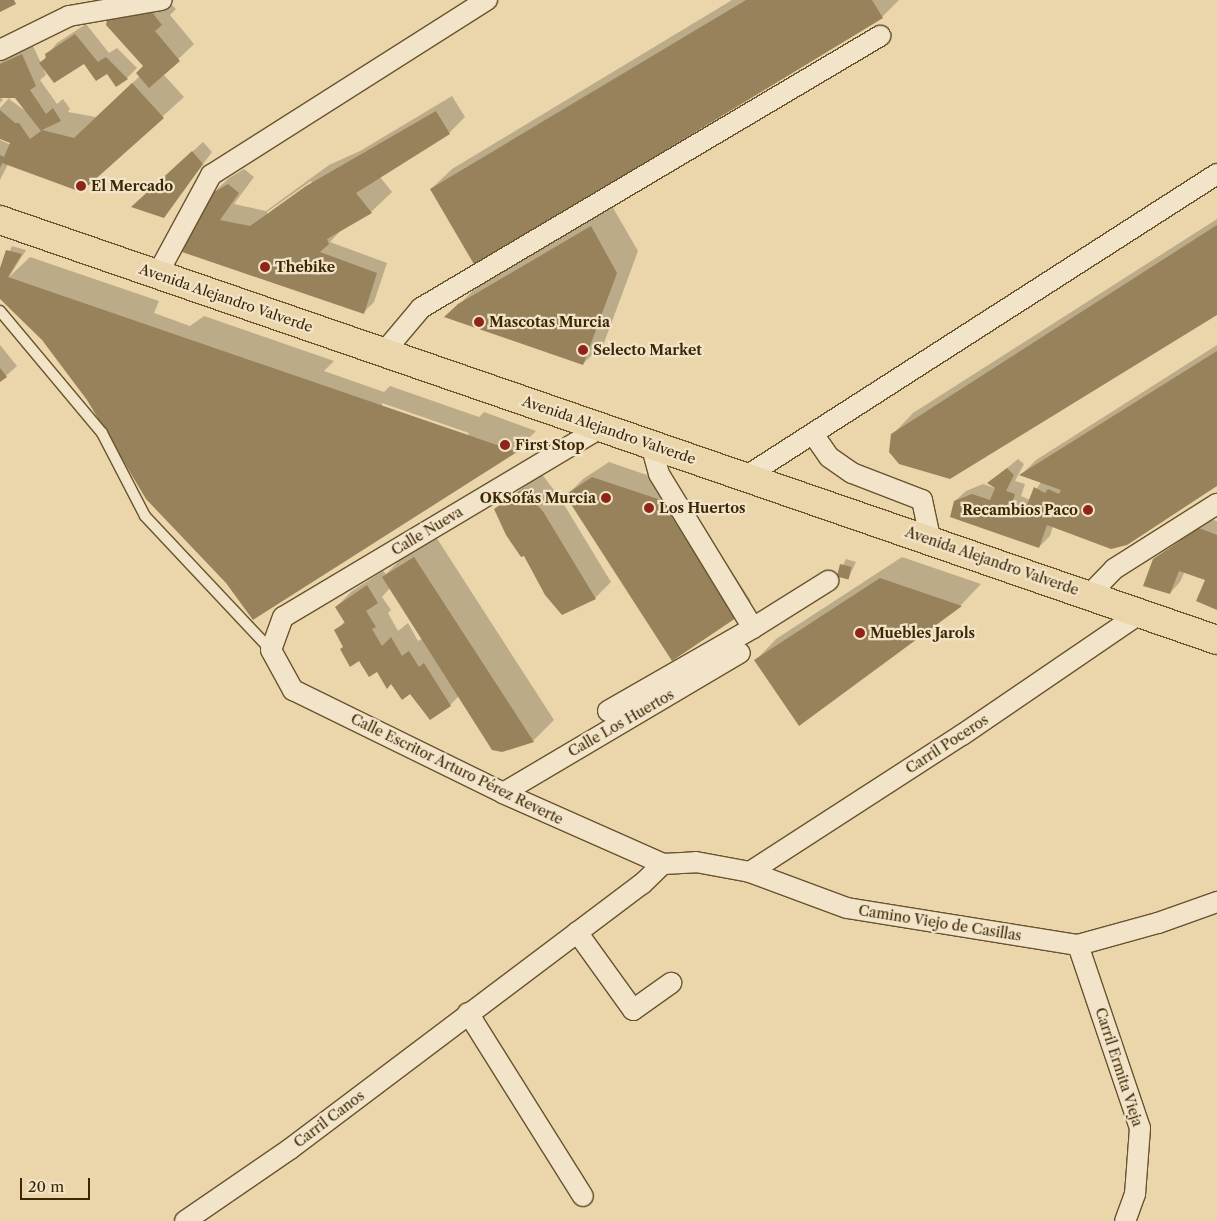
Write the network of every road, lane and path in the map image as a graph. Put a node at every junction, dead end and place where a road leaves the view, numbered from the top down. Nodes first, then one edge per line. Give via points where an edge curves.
1 (162, 0) edge
2 (487, 0) edge
3 (880, 36) dead end
4 (0, 50) edge
5 (1217, 174) edge
6 (0, 220) edge
7 (157, 275) junction
8 (0, 312) edge
9 (384, 352) junction
10 (602, 427) junction
11 (813, 434) junction
12 (651, 444) junction
13 (746, 477) junction
14 (1217, 504) edge
15 (930, 539) junction
16 (828, 581) dead end
17 (1089, 595) junction
18 (1141, 613) junction
19 (753, 628) junction
20 (1217, 640) edge
21 (271, 650) junction
22 (740, 653) dead end
23 (608, 711) dead end
24 (503, 793) junction
25 (663, 864) junction
26 (750, 872) junction
27 (1217, 902) edge
28 (577, 932) junction
29 (1078, 945) junction
30 (671, 983) dead end
31 (468, 1013) junction
32 (583, 1196) dead end
33 (185, 1221) edge
34 (1124, 1221) edge

1 - 4 street via 69,16
2 - 7 street via 211,175
3 - 9 street via 420,308
5 - 11 street
6 - 7 main road, Avenida Alejandro Valverde
7 - 9 main road, Avenida Alejandro Valverde
8 - 21 lane via 102,432 145,516
9 - 10 main road, Avenida Alejandro Valverde
10 - 12 main road, Avenida Alejandro Valverde
10 - 21 street, Calle Nueva via 283,617
11 - 13 street
11 - 15 street via 829,457 852,473 922,500
12 - 13 main road, Avenida Alejandro Valverde
12 - 19 street via 659,474
13 - 15 main road, Avenida Alejandro Valverde
14 - 17 street via 1114,569
15 - 17 main road, Avenida Alejandro Valverde
16 - 19 street, Calle Los Huertos
17 - 18 main road, Avenida Alejandro Valverde
18 - 20 main road, Avenida Alejandro Valverde
18 - 26 street, Carril Poceros via 962,736
19 - 23 street, Calle Los Huertos
21 - 24 street, Calle Escritor Arturo Pérez Reverte via 293,690
22 - 24 street, Calle Los Huertos
24 - 25 street, Calle Escritor Arturo Pérez Reverte
25 - 26 street, Camino Viejo de Casillas via 696,862
25 - 28 street, Carril Canos
26 - 29 street, Camino Viejo de Casillas via 847,908
27 - 29 street, Camino Viejo de Casillas via 1158,923
28 - 30 street via 633,1010
28 - 31 street, Carril Canos
29 - 34 street, Carril Ermita Vieja via 1140,1128 1135,1194
31 - 32 street
31 - 33 street, Carril Canos via 290,1149

